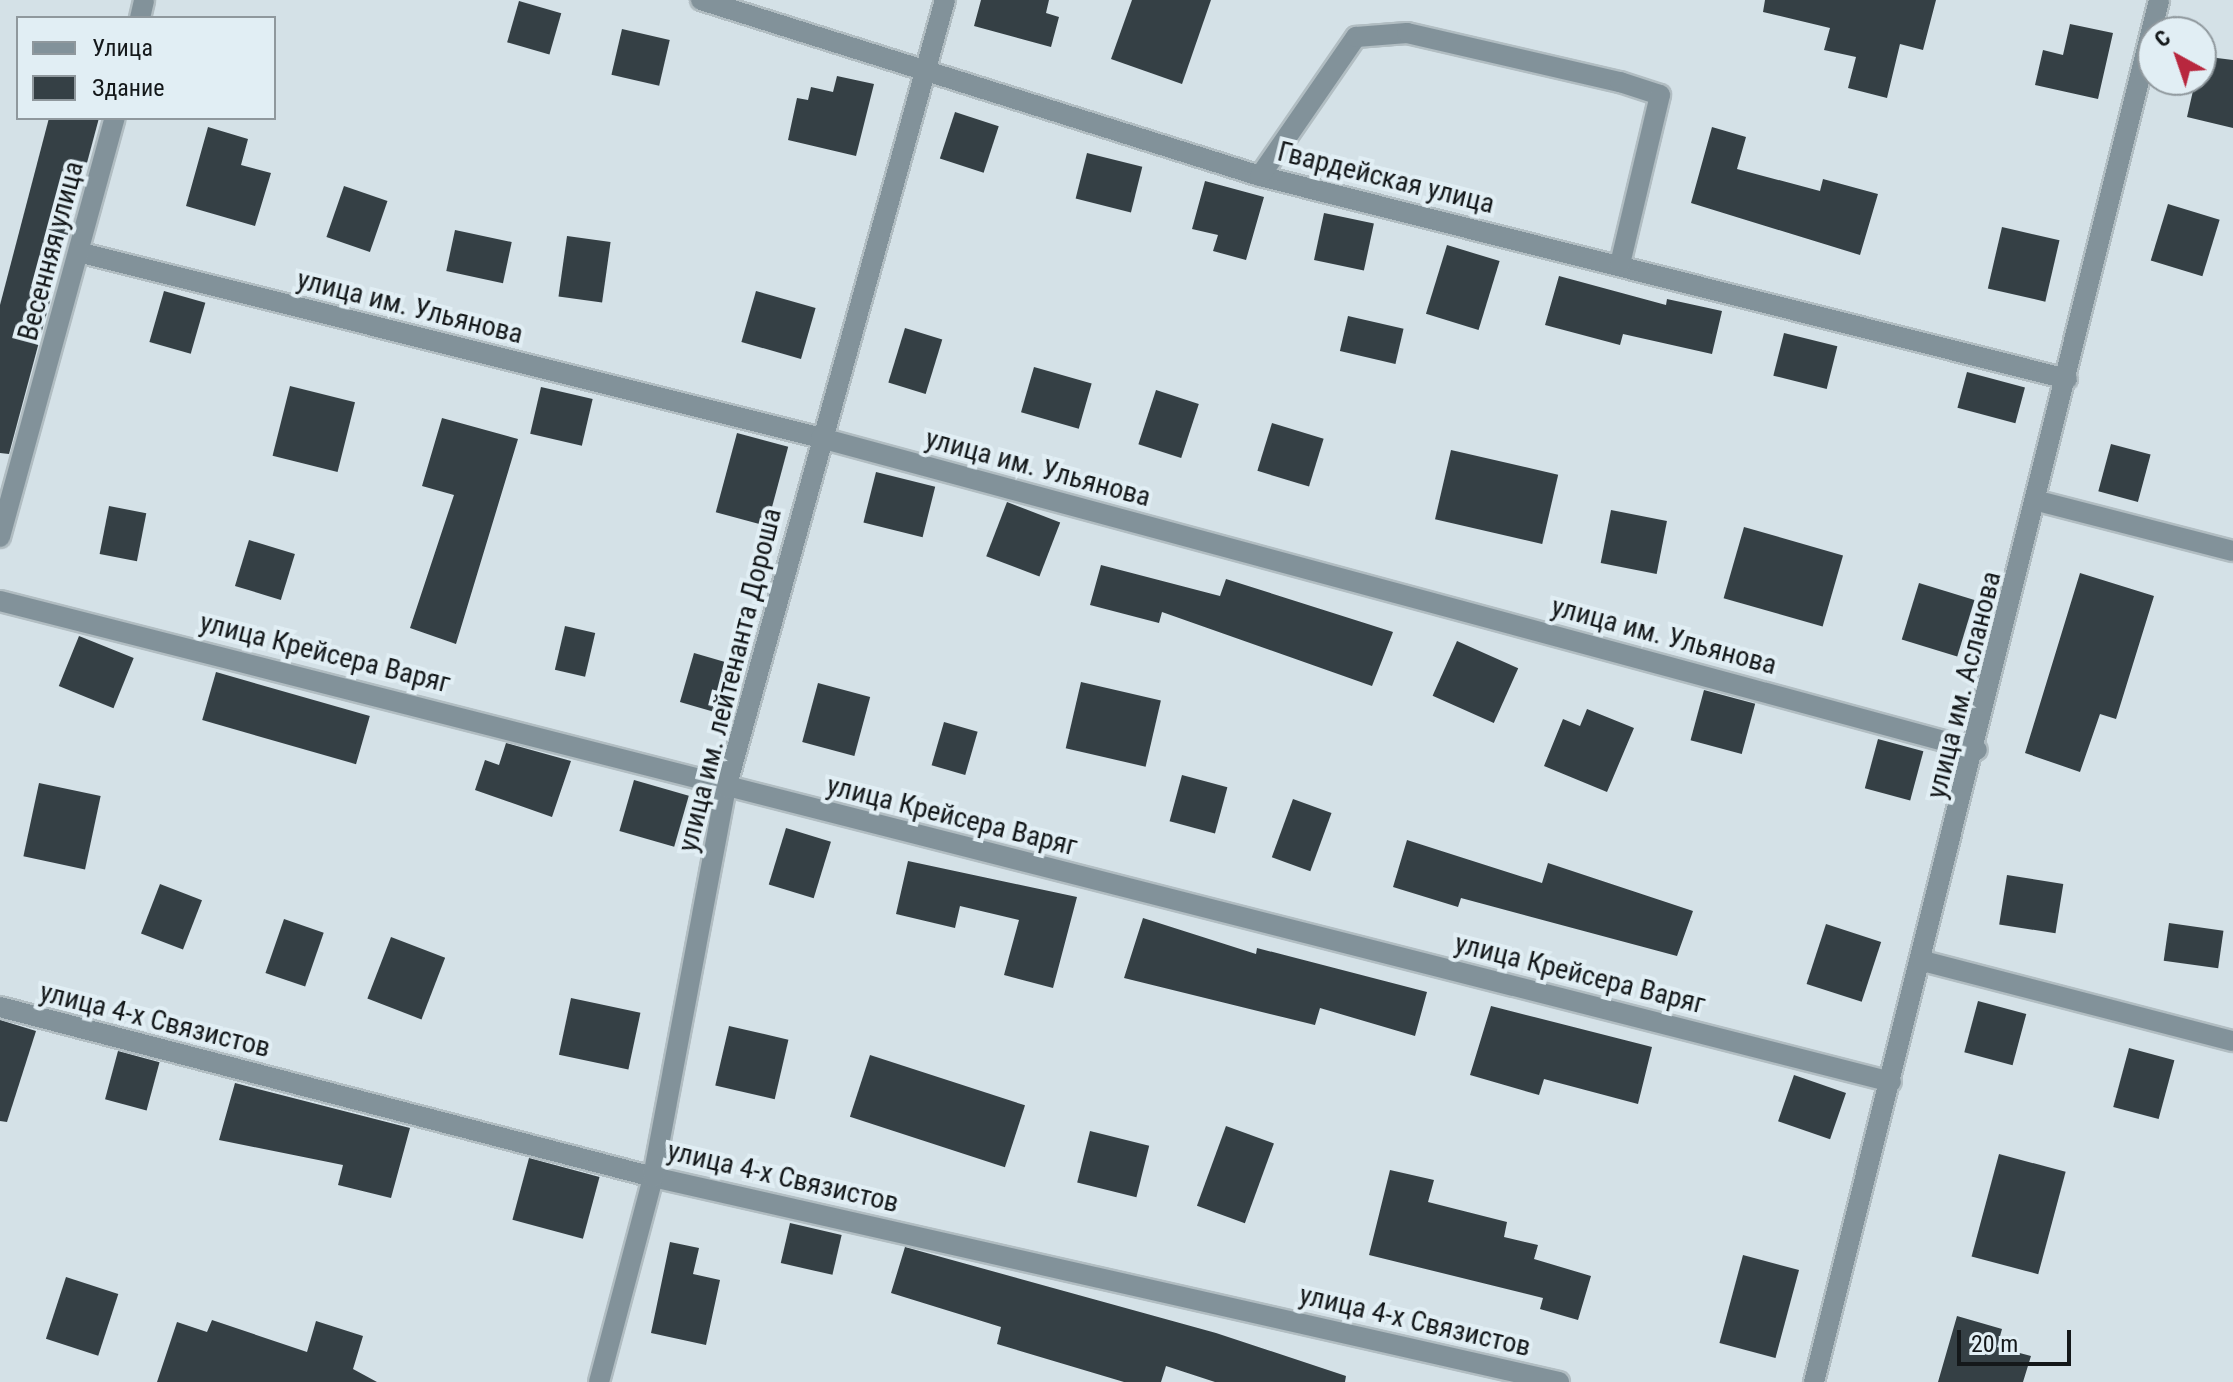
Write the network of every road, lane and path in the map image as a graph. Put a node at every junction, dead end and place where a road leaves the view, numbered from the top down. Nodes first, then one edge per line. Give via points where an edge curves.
1 (701, 0) edge
2 (945, 0) edge
3 (2159, 0) edge
4 (927, 67) junction
5 (115, 120) edge
6 (1260, 176) junction
7 (82, 253) junction
8 (1620, 264) junction
9 (2067, 379) junction
10 (821, 438) junction
11 (2038, 501) junction
12 (0, 537) edge
13 (2233, 551) edge
14 (0, 601) edge
15 (1977, 750) junction
16 (726, 788) junction
17 (1923, 961) junction
18 (0, 1007) edge
19 (2233, 1041) edge
20 (1891, 1082) junction
21 (653, 1177) junction
22 (599, 1382) edge
23 (1559, 1382) edge
24 (1814, 1382) edge

1 - 4 street, Гвардейская улица
2 - 4 street, улица им. лейтенанта Дороша
3 - 9 street, улица им. Асланова
4 - 6 street, Гвардейская улица
4 - 10 street, улица им. лейтенанта Дороша
5 - 7 street, Весенняя улица
6 - 8 street, Гвардейская улица
6 - 8 street via 1356,37 1407,33 1620,82 1660,95
7 - 10 street, улица им. Ульянова
7 - 12 street, Весенняя улица
8 - 9 street, Гвардейская улица
9 - 11 street, улица им. Асланова
10 - 15 street, улица им. Ульянова
10 - 16 street, улица им. лейтенанта Дороша
11 - 13 street
11 - 15 street, улица им. Асланова
14 - 16 street, улица Крейсера Варяг
15 - 17 street, улица им. Асланова
16 - 20 street, улица Крейсера Варяг
16 - 21 street, улица им. лейтенанта Дороша
17 - 19 street
17 - 20 street, улица им. Асланова
18 - 21 street, улица 4-х Связистов
20 - 24 street, улица им. Асланова
21 - 22 street, улица им. лейтенанта Дороша
21 - 23 street, улица 4-х Связистов

